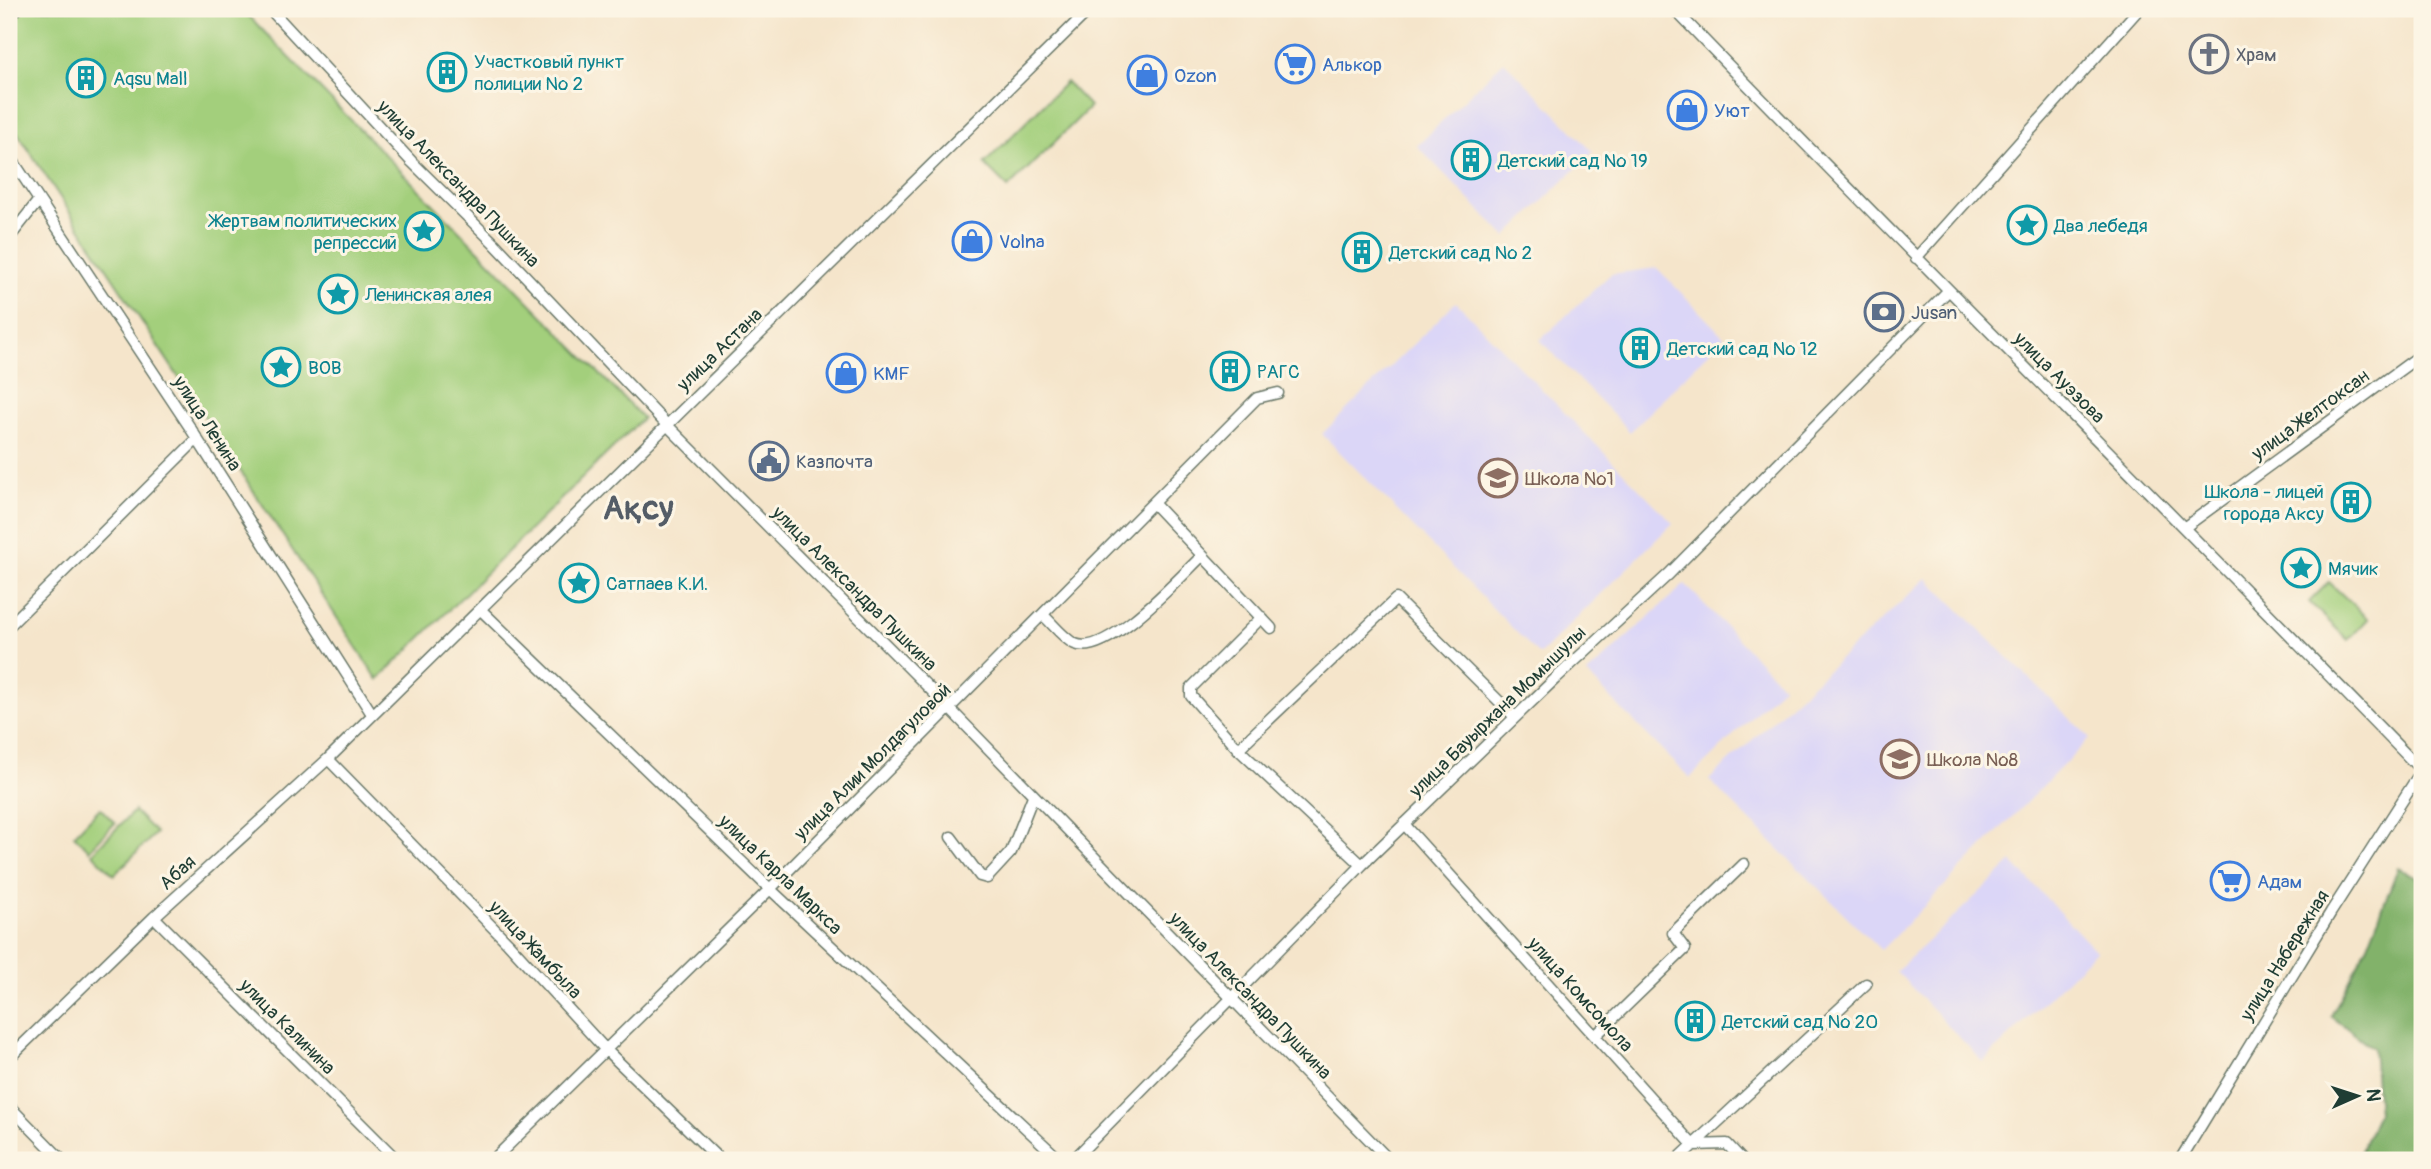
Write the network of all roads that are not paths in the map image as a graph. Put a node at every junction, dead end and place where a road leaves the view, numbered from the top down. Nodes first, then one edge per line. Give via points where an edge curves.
1 (17, 9) edge
2 (270, 9) edge
3 (1090, 9) edge
4 (1674, 9) edge
5 (2139, 9) edge
6 (9, 16) edge
7 (9, 155) edge
8 (39, 200) junction
9 (9, 238) edge
10 (1916, 258) junction
11 (1948, 291) junction
12 (2422, 354) edge
13 (1278, 393) dead end
14 (667, 425) junction
15 (197, 439) junction
16 (1153, 503) junction
17 (2185, 527) junction
18 (1202, 556) junction
19 (481, 610) junction
20 (1043, 615) junction
21 (1262, 617) junction
22 (9, 626) edge
23 (1271, 628) dead end
24 (949, 708) junction
25 (372, 715) junction
26 (1515, 718) junction
27 (1238, 749) junction
28 (328, 759) junction
29 (2422, 770) edge
30 (1033, 796) junction
31 (1404, 824) junction
32 (951, 837) dead end
33 (1744, 864) dead end
34 (1362, 865) junction
35 (770, 888) junction
36 (154, 917) junction
37 (1866, 984) dead end
38 (1229, 998) junction
39 (1595, 1036) junction
40 (605, 1049) junction
41 (9, 1058) edge
42 (9, 1105) edge
43 (1693, 1145) junction
44 (62, 1160) edge
45 (397, 1160) edge
46 (493, 1160) edge
47 (720, 1160) edge
48 (1060, 1160) edge
49 (1073, 1160) edge
50 (1389, 1160) edge
51 (1677, 1160) edge
52 (1742, 1160) edge
53 (2180, 1160) edge

1 - 6 street
2 - 14 street, улица Александра Пушкина
3 - 14 street, улица Астана
4 - 10 street, улица Ауэзова
5 - 10 street
7 - 8 street, улица Ленина
8 - 9 street
8 - 15 street, улица Ленина
10 - 11 street, улица Ауэзова
11 - 17 street, улица Ауэзова
11 - 26 street, улица Бауыржана Момышулы via 1669,574
12 - 17 street, улица Желтоксан
13 - 16 street, улица Алии Молдагуловой via 1256,398
14 - 19 street, улица Астана
14 - 24 street, улица Александра Пушкина
15 - 22 street
15 - 25 street, улица Ленина
16 - 18 street
16 - 20 street, улица Алии Молдагуловой
17 - 29 street, улица Ауэзова
18 - 20 street via 1128,626 1109,638 1075,644
18 - 21 street
19 - 25 street, улица Астана
19 - 35 street, улица Карла Маркса
20 - 24 street, улица Алии Молдагуловой
21 - 23 street
21 - 27 street via 1191,688 1191,696
24 - 30 street, улица Александра Пушкина
24 - 35 street, улица Алии Молдагуловой
25 - 28 street, Абая
26 - 27 street via 1396,599
26 - 31 street, улица Бауыржана Момышулы
27 - 34 street
28 - 36 street, Абая
28 - 40 street, улица Жамбыла
29 - 53 street, улица Набережная
30 - 32 street via 1011,852 987,878 979,876
30 - 38 street, улица Александра Пушкина
31 - 34 street, улица Бауыржана Момышулы
31 - 39 street, улица Комсомола
33 - 39 street via 1673,933 1685,949
34 - 38 street, улица Бауыржана Момышулы
35 - 40 street, улица Алии Молдагуловой
35 - 48 street, улица Карла Маркса
36 - 41 street, Абая
36 - 45 street, улица Калинина
37 - 43 street
38 - 49 street, улица Бауыржана Момышулы
38 - 50 street, улица Александра Пушкина
39 - 43 street, улица Комсомола
40 - 46 street, улица Алии Молдагуловой
40 - 47 street, улица Жамбыла
42 - 44 street
43 - 51 street
43 - 52 street via 1727,1144

